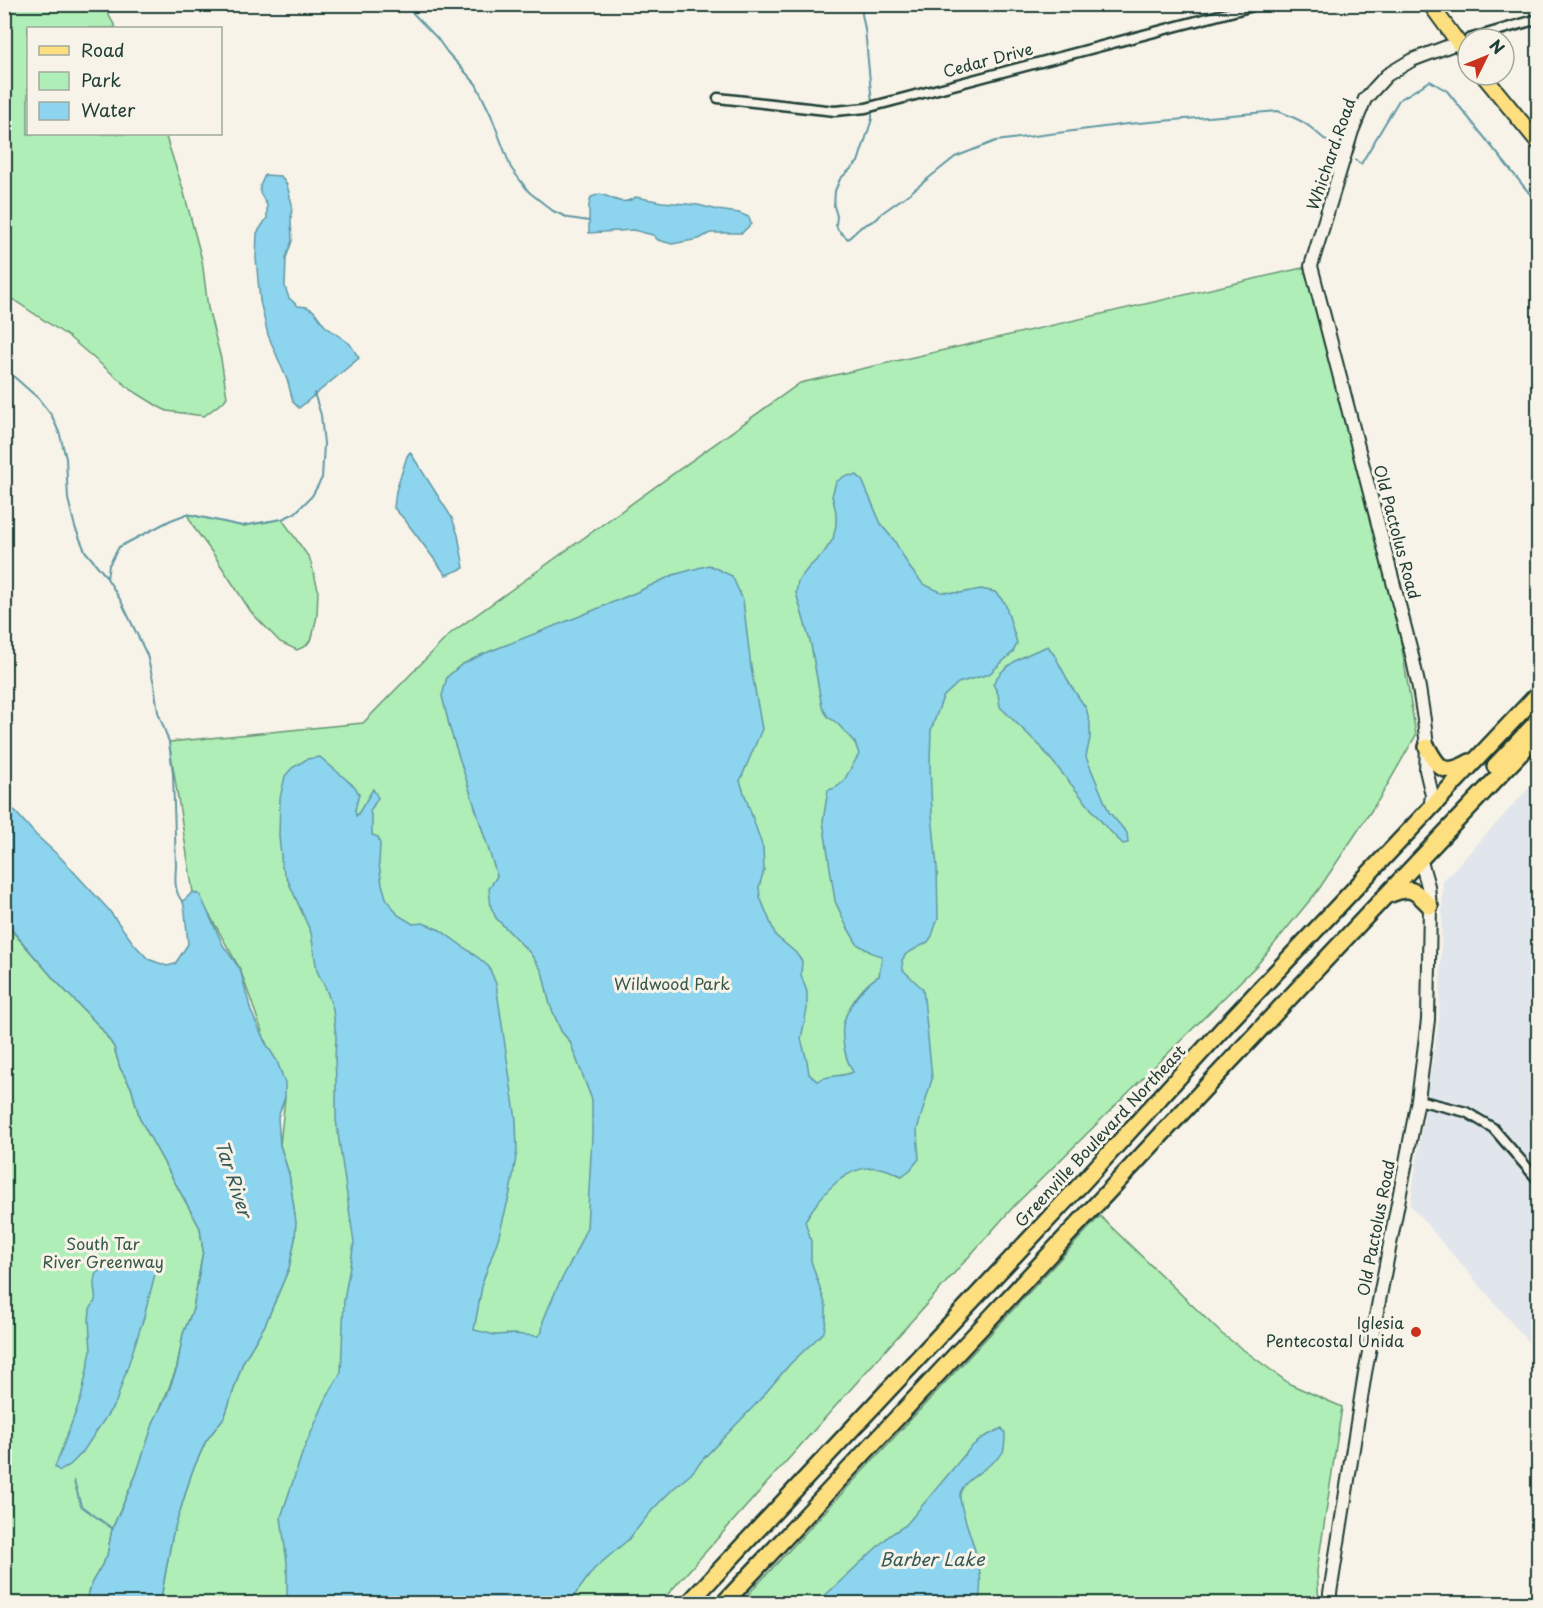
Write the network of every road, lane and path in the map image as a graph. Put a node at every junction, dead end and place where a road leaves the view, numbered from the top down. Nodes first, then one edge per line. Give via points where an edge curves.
1 (1261, 4) edge
2 (1430, 4) edge
3 (1539, 20) edge
4 (1513, 27) edge
5 (1456, 31) edge
6 (1456, 43) edge
7 (1493, 87) edge
8 (718, 98) dead end
9 (1539, 142) edge
10 (1311, 266) joint
11 (1537, 701) edge
12 (1539, 717) edge
13 (1539, 735) edge
14 (1426, 747) junction
15 (1478, 758) junction
16 (1430, 809) junction
17 (1450, 828) junction
18 (1406, 835) junction
19 (1420, 858) junction
20 (1385, 896) junction
21 (1430, 906) junction
22 (1326, 960) junction
23 (1418, 1100) junction
24 (1539, 1180) edge
25 (688, 1604) edge
26 (723, 1604) edge
27 (1330, 1604) edge

1 - 8 street, Cedar Drive via 866,108 835,111
2 - 5 main road
3 - 4 street, Whichard Road
6 - 10 street, Whichard Road via 1412,60 1387,75 1365,99
7 - 9 main road
10 - 14 street, Old Pactolus Road via 1411,651
11 - 15 highway, Greenville Boulevard Northeast
12 - 17 highway via 1461,802
13 - 17 highway
14 - 15 highway via 1436,764 1448,769
14 - 16 street, Old Pactolus Road
15 - 16 highway, Greenville Boulevard Northeast
16 - 18 highway, Greenville Boulevard Northeast
17 - 19 highway
18 - 22 highway via 1392,861 1322,936 1317,946
18 - 25 highway, Greenville Boulevard Northeast
19 - 20 highway
19 - 21 street, Old Pactolus Road
20 - 21 highway via 1407,889
20 - 22 highway
21 - 23 street, Old Pactolus Road via 1428,1020
22 - 26 highway
23 - 24 street via 1466,1112 1493,1128
23 - 27 street, Old Pactolus Road via 1365,1373

